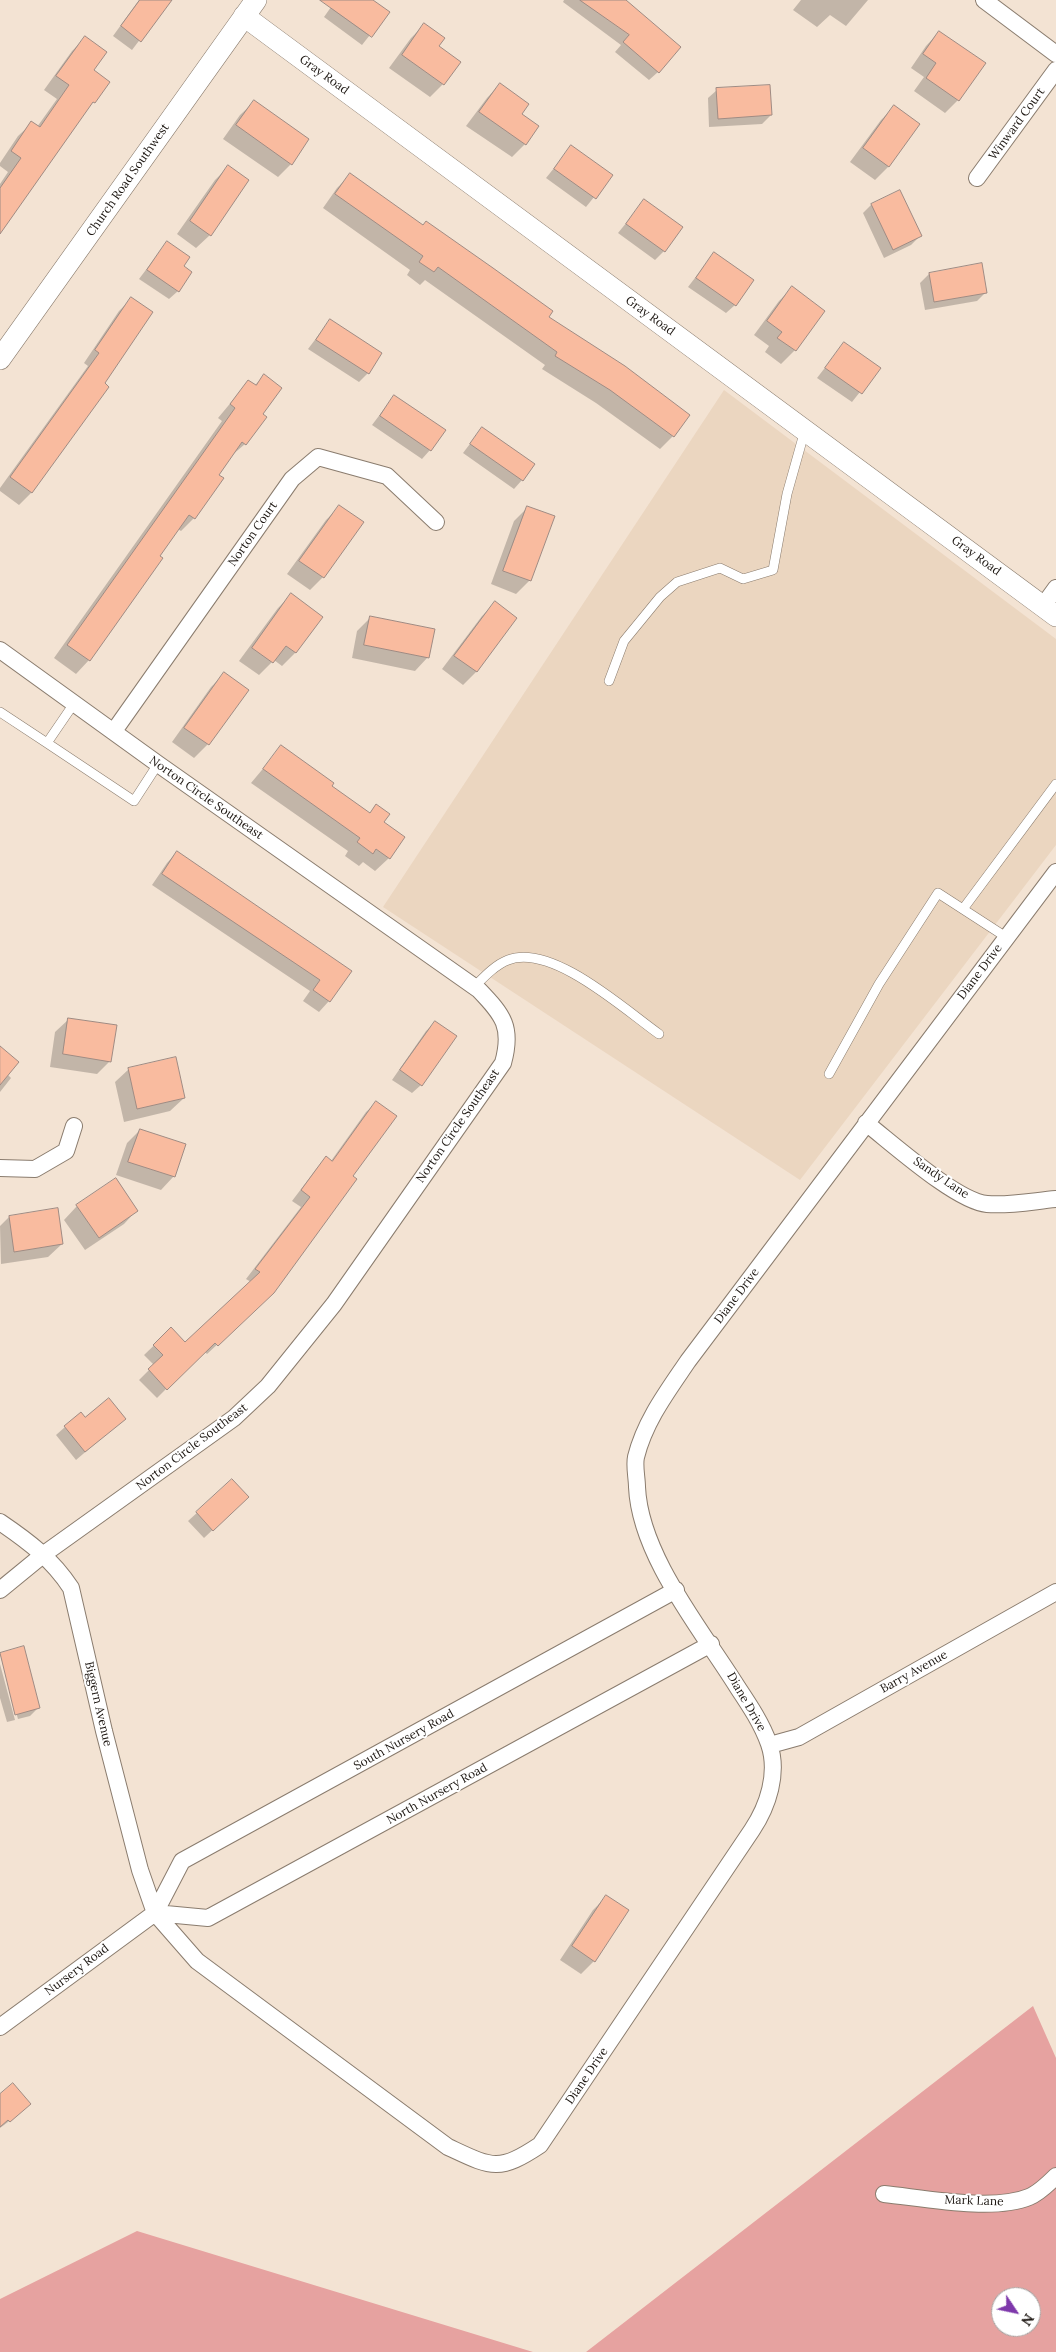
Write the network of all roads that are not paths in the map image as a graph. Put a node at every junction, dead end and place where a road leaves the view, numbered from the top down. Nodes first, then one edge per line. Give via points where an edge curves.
1 (984, 0) edge
2 (250, 8) edge
3 (1056, 54) edge
4 (1056, 70) edge
5 (977, 178) dead end
6 (0, 359) edge
7 (805, 430) junction
8 (436, 522) dead end
9 (1056, 588) edge
10 (1050, 611) edge
11 (0, 650) edge
12 (609, 681) dead end
13 (75, 702) junction
14 (0, 712) edge
15 (114, 731) junction
16 (46, 743) junction
17 (158, 764) junction
18 (1056, 784) edge
19 (1056, 872) edge
20 (963, 909) junction
21 (1006, 937) junction
22 (474, 987) junction
23 (659, 1034) dead end
24 (829, 1074) dead end
25 (866, 1123) junction
26 (74, 1126) dead end
27 (0, 1168) edge
28 (1056, 1199) edge
29 (0, 1522) edge
30 (44, 1554) junction
31 (0, 1590) edge
32 (676, 1590) junction
33 (1056, 1592) edge
34 (711, 1644) junction
35 (770, 1746) junction
36 (155, 1913) junction
37 (0, 2027) edge
38 (1056, 2176) edge
39 (884, 2194) dead end

1 - 3 street
2 - 6 street, Church Road Southwest
2 - 7 street, Gray Road
4 - 5 street, Winward Court
7 - 10 street, Gray Road
7 - 12 lane via 787,494 773,570 743,578 720,568 677,582 660,597 624,641
8 - 15 street, Norton Court via 387,476 318,457 292,479
9 - 10 street
11 - 13 street, Norton Circle Southeast
13 - 15 street, Norton Circle Southeast
13 - 16 lane
14 - 16 lane
15 - 17 street, Norton Circle Southeast
16 - 17 lane via 134,801
17 - 22 street, Norton Circle Southeast
18 - 20 lane
19 - 21 street, Diane Drive
20 - 21 lane
20 - 24 lane via 938,893 879,984
21 - 25 street, Diane Drive
22 - 23 lane via 508,960 527,957 542,960 581,978
22 - 30 street, Norton Circle Southeast via 494,1005 508,1030 503,1063 299,1350 234,1418
25 - 28 street, Sandy Lane via 966,1197 985,1204
25 - 32 street, Diane Drive via 688,1361 648,1424 636,1459 638,1503 652,1548
26 - 27 street via 66,1151 35,1169
29 - 30 street, Biggern Avenue
30 - 31 street, Norton Circle Southeast
30 - 36 street, Biggern Avenue via 71,1588 104,1731 140,1870
32 - 34 street, Diane Drive
32 - 36 street, South Nursery Road via 182,1861
33 - 35 street, Barry Avenue via 799,1737
34 - 35 street, Diane Drive via 759,1720
34 - 36 street, North Nursery Road via 208,1918
35 - 36 street, Diane Drive via 770,1794 764,1812 540,2145 519,2159 501,2165 486,2165 448,2148 197,1961
36 - 37 street, Nursery Road
38 - 39 street, Mark Lane via 1031,2197 1012,2203 959,2202

